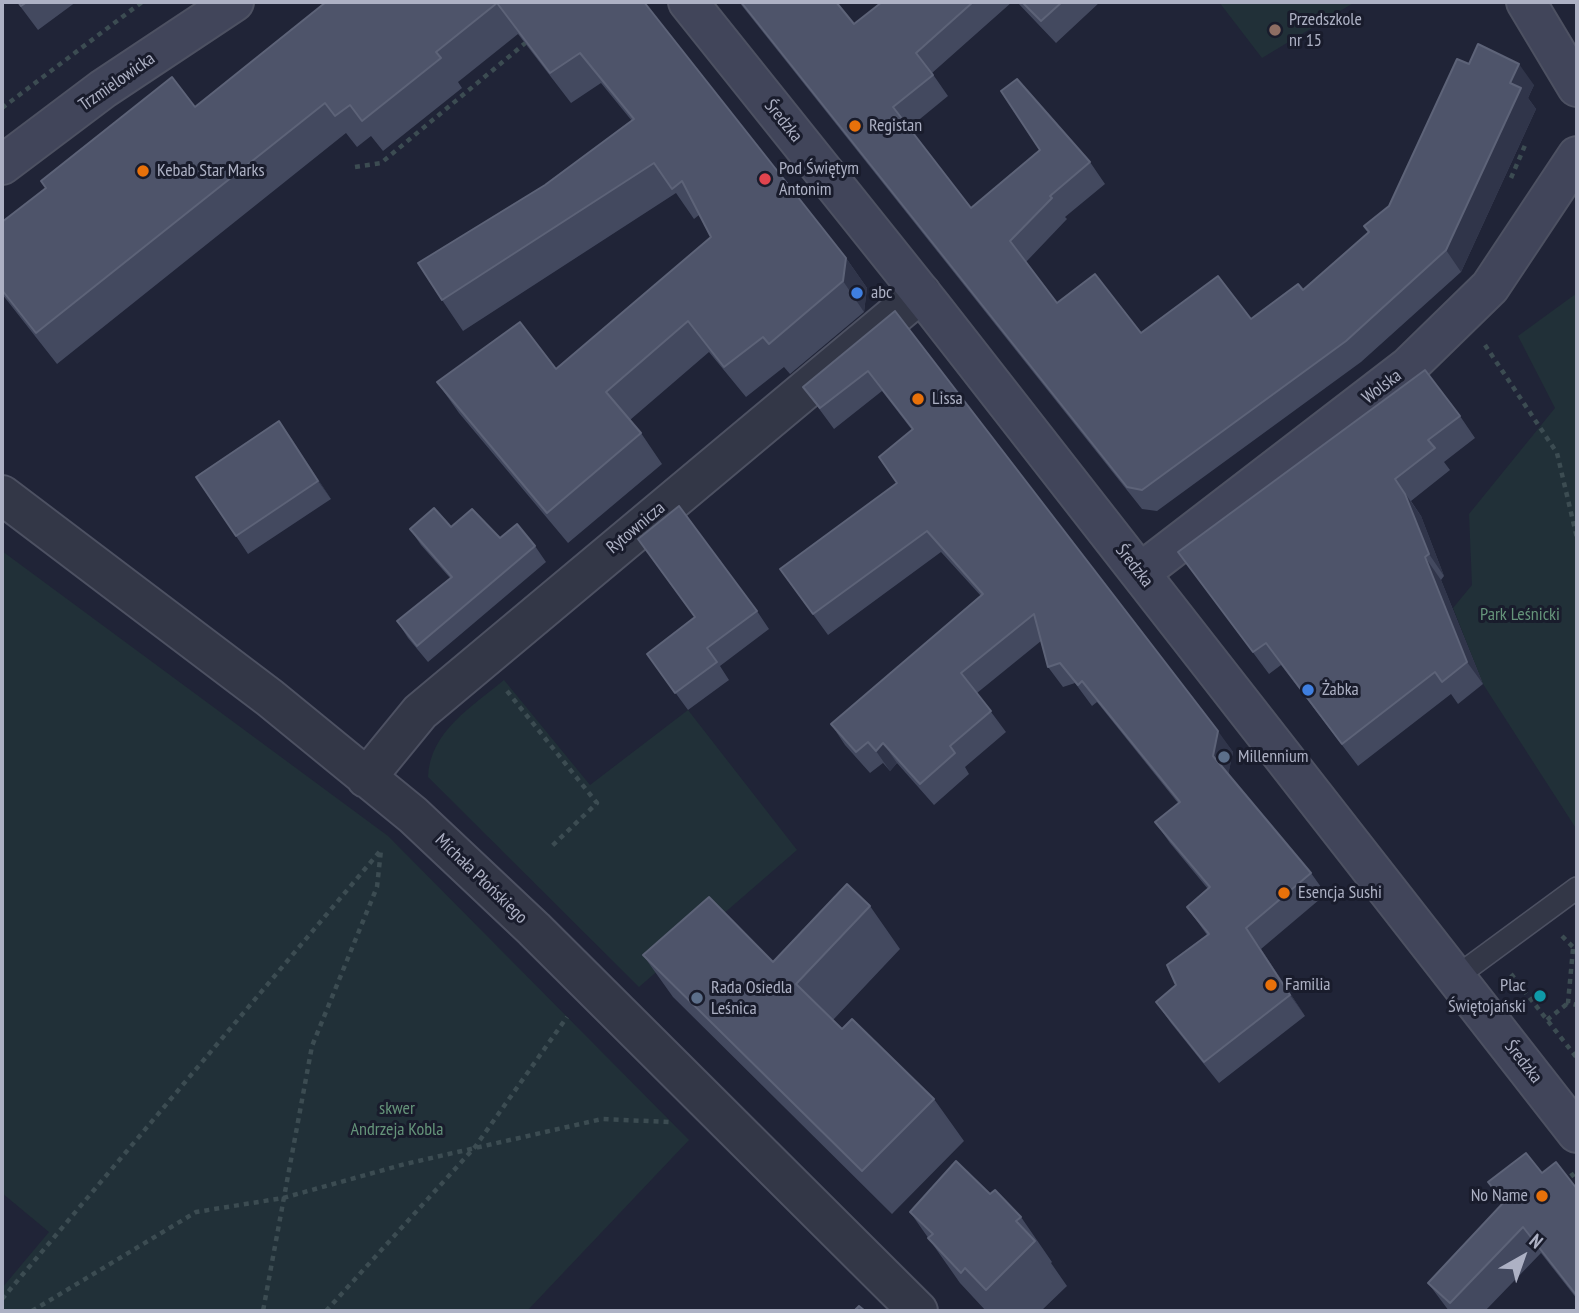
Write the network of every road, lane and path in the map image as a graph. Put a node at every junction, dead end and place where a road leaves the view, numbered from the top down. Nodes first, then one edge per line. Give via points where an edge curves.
1 (142, 2) edge
2 (234, 2) edge
3 (688, 2) edge
4 (1526, 2) edge
5 (534, 36) edge
6 (1577, 87) edge
7 (2, 108) edge
8 (1577, 156) edge
9 (2, 165) edge
10 (355, 167) dead end
11 (921, 293) junction
12 (1458, 318) junction
13 (2, 495) edge
14 (1577, 538) edge
15 (1140, 573) junction
16 (504, 688) dead end
17 (366, 778) junction
18 (552, 846) dead end
19 (1577, 888) edge
20 (1577, 951) edge
21 (1509, 971) dead end
22 (1456, 977) junction
23 (1568, 1003) junction
24 (1577, 1005) edge
25 (565, 1020) dead end
26 (1548, 1020) junction
27 (1577, 1058) edge
28 (680, 1119) dead end
29 (1577, 1133) edge
30 (475, 1147) junction
31 (283, 1198) junction
32 (2, 1299) edge
33 (32, 1311) edge
34 (263, 1311) edge
35 (326, 1311) edge
36 (918, 1311) edge

1 - 7 path
2 - 9 main road, Trzmielowicka via 103,89
3 - 11 main road, Średzka
4 - 6 main road
5 - 10 path via 381,163
8 - 12 main road, Wolska via 1490,287
11 - 15 main road, Średzka
11 - 17 street, Rytownicza via 420,712
12 - 14 path via 1482,340 1557,453
12 - 15 main road, Wolska via 1408,367
13 - 17 street, Michała Płońskiego via 270,698
15 - 22 main road, Średzka
16 - 18 path via 597,803
17 - 36 street, Michała Płońskiego via 481,878
19 - 22 lane
20 - 23 path via 1573,950
21 - 26 path
22 - 29 main road, Średzka
23 - 24 path
23 - 26 path
25 - 30 path
26 - 27 path
28 - 30 path via 663,1124 602,1119
30 - 31 path
30 - 35 path
31 - 32 path via 312,1046 377,887 381,850
31 - 33 path via 196,1213
31 - 34 path

